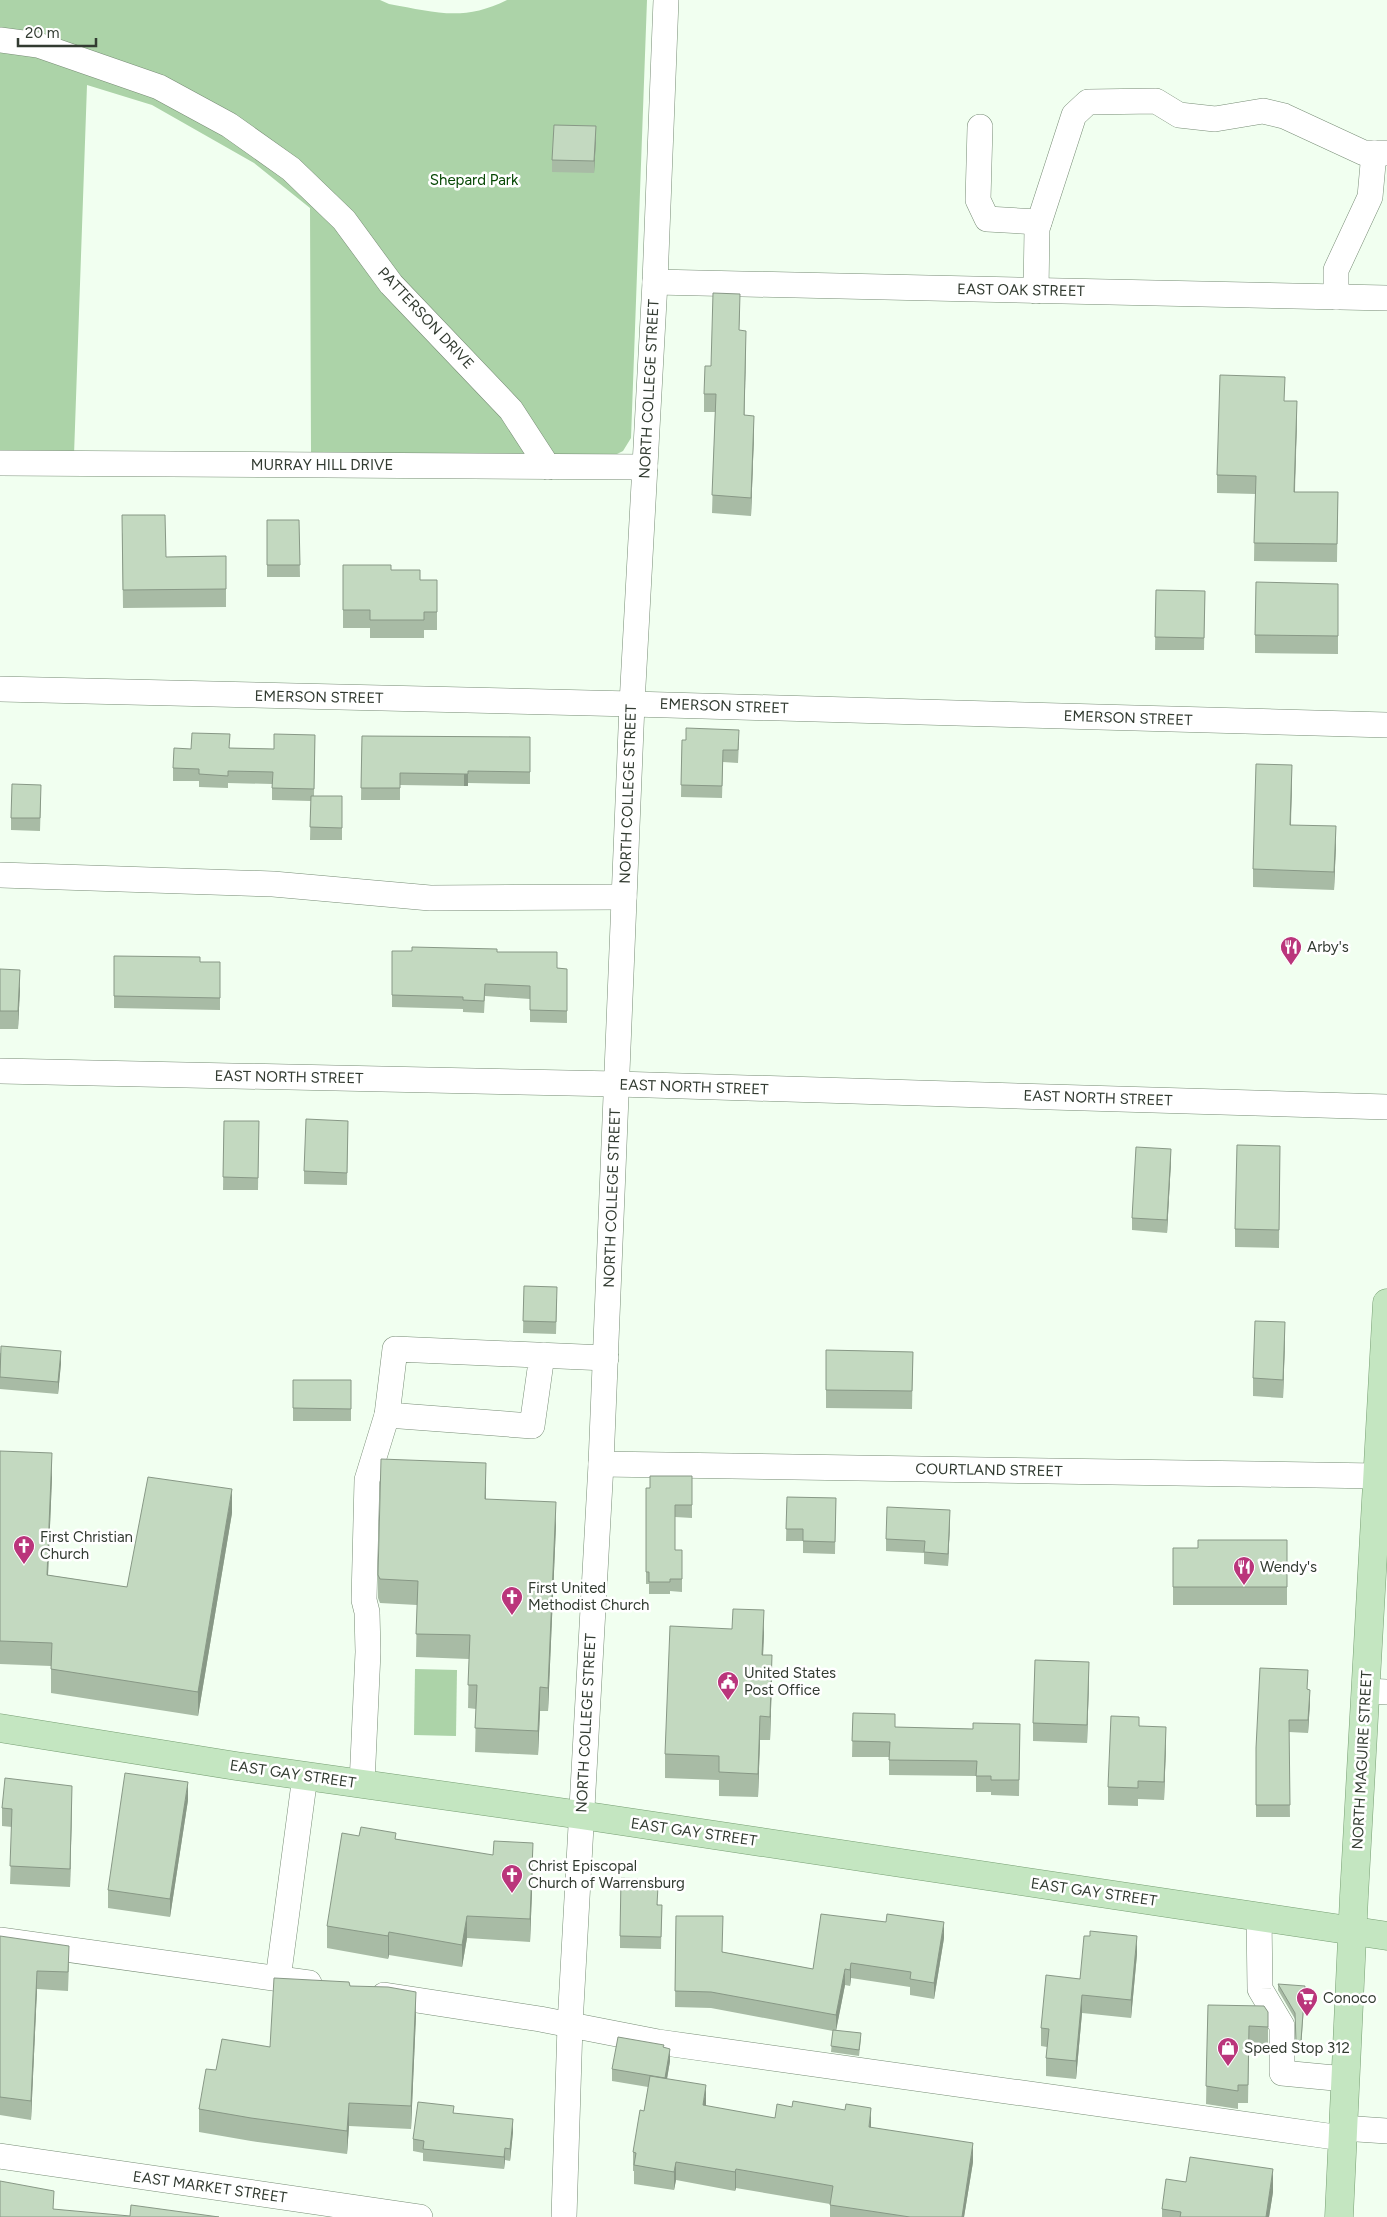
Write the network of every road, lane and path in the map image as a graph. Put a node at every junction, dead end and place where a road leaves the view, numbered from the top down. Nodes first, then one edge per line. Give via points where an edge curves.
1 (666, 0) edge
2 (0, 40) edge
3 (980, 127) dead end
4 (1380, 153) edge
5 (1039, 222) junction
6 (656, 282) junction
7 (1036, 291) junction
8 (1336, 297) junction
9 (1387, 298) edge
10 (0, 463) edge
11 (548, 467) junction
12 (645, 467) junction
13 (0, 689) edge
14 (632, 704) junction
15 (1387, 725) edge
16 (0, 874) edge
17 (624, 896) junction
18 (0, 1071) edge
19 (617, 1084) junction
20 (1387, 1106) edge
21 (1387, 1303) edge
22 (542, 1355) junction
23 (606, 1358) junction
24 (1385, 1372) edge
25 (387, 1415) junction
26 (601, 1464) junction
27 (1380, 1490) edge
28 (1381, 1525) edge
29 (1379, 1585) edge
30 (1377, 1691) edge
31 (0, 1728) edge
32 (305, 1776) junction
33 (362, 1784) junction
34 (580, 1815) junction
35 (1259, 1916) junction
36 (1353, 1931) junction
37 (1387, 1936) edge
38 (0, 1940) edge
39 (278, 1979) junction
40 (336, 1988) edge
41 (365, 1992) edge
42 (570, 2025) junction
43 (1345, 2079) junction
44 (1387, 2132) edge
45 (1342, 2133) junction
46 (0, 2156) edge
47 (420, 2217) edge
48 (564, 2217) edge
49 (1339, 2217) edge

1 - 6 street, NORTH COLLEGE STREET
2 - 11 street, PATTERSON DRIVE via 38,46 159,87 229,125 291,169 344,220 391,284 511,410
3 - 5 street via 978,200 987,219
4 - 5 street via 1364,153 1284,116 1263,111 1215,119 1179,115 1156,101 1088,102 1074,115
4 - 8 street via 1370,197 1336,270
5 - 7 street
6 - 7 street, EAST OAK STREET
6 - 12 street, NORTH COLLEGE STREET
7 - 8 street, EAST OAK STREET
8 - 9 street, EAST OAK STREET
10 - 11 street, MURRAY HILL DRIVE
11 - 12 street, MURRAY HILL DRIVE
12 - 14 street, NORTH COLLEGE STREET
13 - 14 street, EMERSON STREET
14 - 15 street, EMERSON STREET
14 - 17 street, NORTH COLLEGE STREET
16 - 17 street via 273,884 430,898
17 - 19 street, NORTH COLLEGE STREET
18 - 19 street, EAST NORTH STREET
19 - 20 street, EAST NORTH STREET
19 - 23 street, NORTH COLLEGE STREET
21 - 24 main road, NORTH MAGUIRE STREET
22 - 23 street
22 - 25 street via 395,1349
22 - 25 street via 532,1426
23 - 26 street, NORTH COLLEGE STREET
24 - 27 main road, NORTH MAGUIRE STREET
25 - 33 street via 367,1480 364,1600 368,1652
26 - 27 street, COURTLAND STREET
26 - 34 street, NORTH COLLEGE STREET
27 - 28 main road, NORTH MAGUIRE STREET
28 - 29 main road, NORTH MAGUIRE STREET
29 - 30 main road, NORTH MAGUIRE STREET
30 - 36 main road, NORTH MAGUIRE STREET
31 - 32 main road, EAST GAY STREET
32 - 33 main road, EAST GAY STREET
32 - 39 street
33 - 34 main road, EAST GAY STREET
34 - 35 main road, EAST GAY STREET
34 - 42 street, NORTH COLLEGE STREET
35 - 36 main road, EAST GAY STREET
35 - 43 street via 1260,1989 1282,2026 1282,2073
36 - 37 main road, EAST GAY STREET
36 - 43 main road, NORTH MAGUIRE STREET
38 - 39 street
39 - 40 street
41 - 42 street
42 - 45 street via 658,2042
42 - 48 street, NORTH COLLEGE STREET
43 - 45 main road, NORTH MAGUIRE STREET
44 - 45 street
45 - 49 main road, NORTH MAGUIRE STREET
46 - 47 street, EAST MARKET STREET

